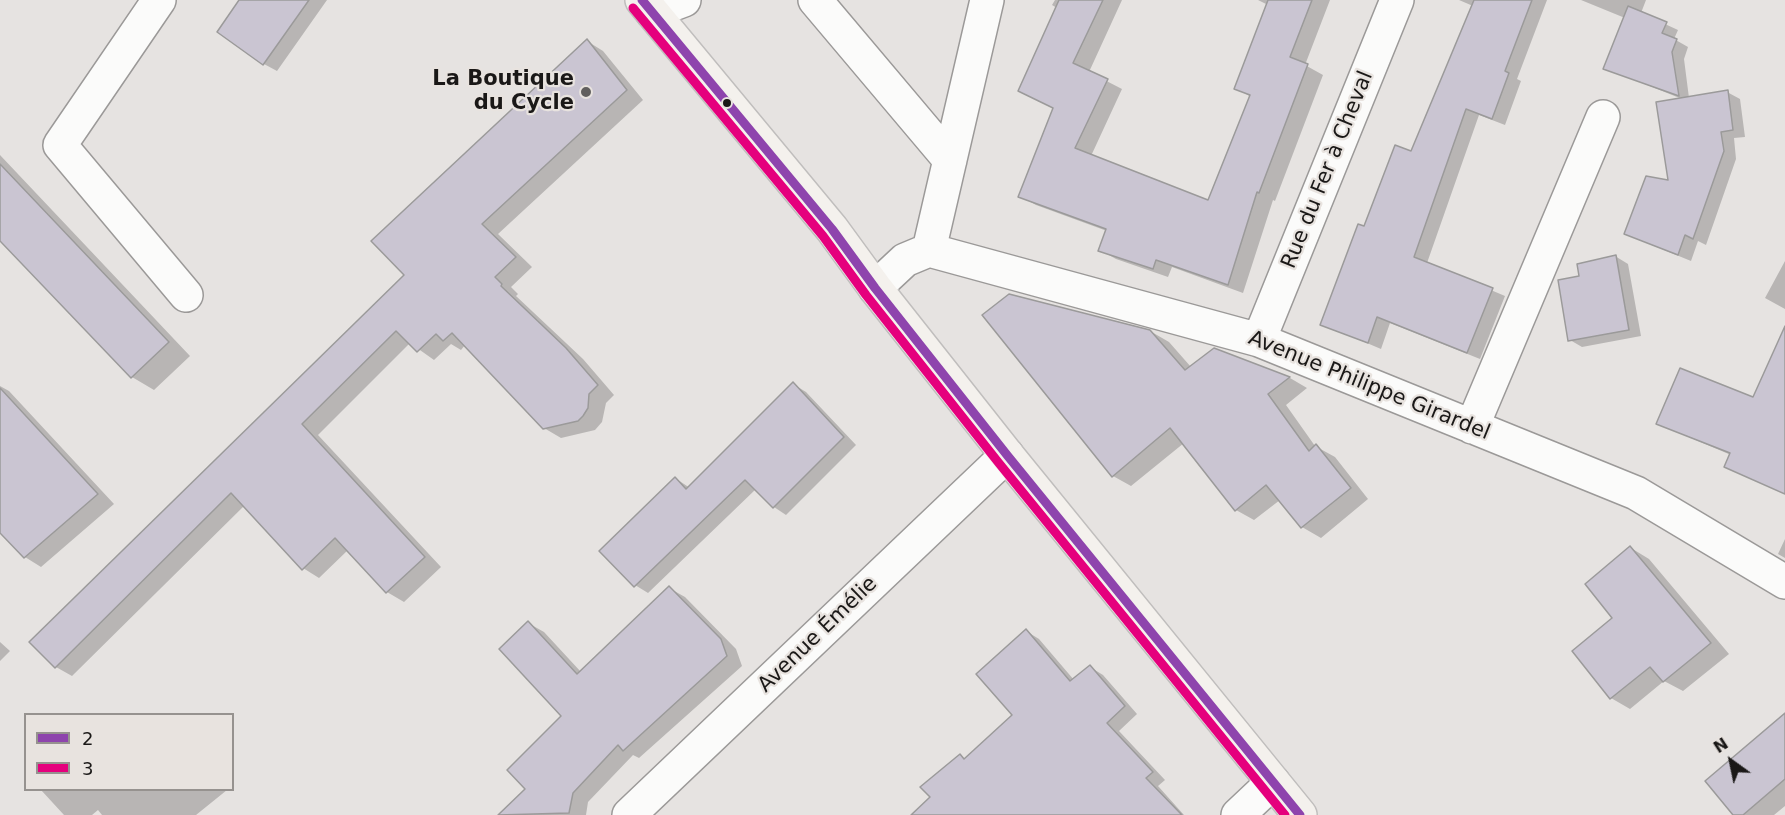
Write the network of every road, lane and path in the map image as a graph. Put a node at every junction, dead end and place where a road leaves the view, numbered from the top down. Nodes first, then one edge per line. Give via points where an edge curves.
1 (159, 0) edge
2 (684, 0) edge
3 (815, 0) edge
4 (987, 0) edge
5 (1397, 0) edge
6 (647, 6) edge
7 (1603, 117) dead end
8 (950, 160) junction
9 (929, 250) junction
10 (875, 288) junction
11 (186, 294) dead end
12 (1259, 340) junction
13 (1472, 426) junction
14 (1007, 455) junction
15 (1785, 582) edge
16 (1274, 782) junction
17 (628, 815) edge
18 (1238, 815) edge
19 (1300, 815) edge

1 - 11 street via 60,145
2 - 6 street
3 - 8 street
4 - 8 street
5 - 12 street, Rue du Fer à Cheval
6 - 10 main road via 832,230
7 - 13 street
8 - 9 street
9 - 10 street via 905,260
9 - 12 street, Avenue Philippe Girardel
10 - 14 main road
12 - 13 street, Avenue Philippe Girardel
13 - 15 street, Avenue Philippe Girardel via 1636,493
14 - 16 main road
14 - 17 street, Avenue Émélie
16 - 18 street
16 - 19 main road

